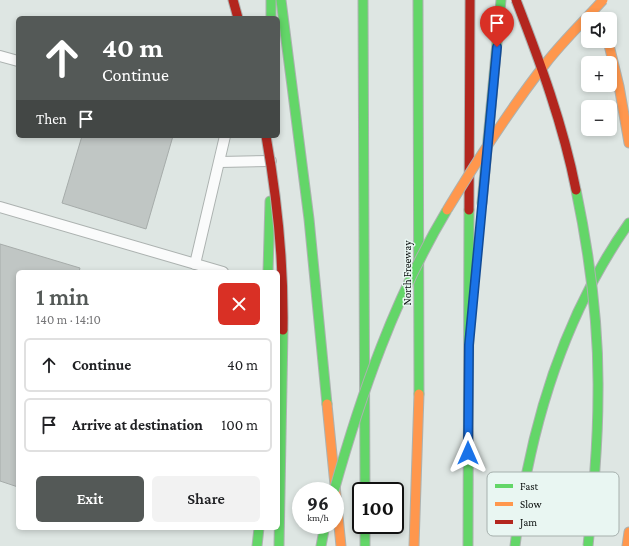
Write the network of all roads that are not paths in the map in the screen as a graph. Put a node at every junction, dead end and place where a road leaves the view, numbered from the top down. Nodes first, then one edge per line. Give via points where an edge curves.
1 (233, 0) edge
2 (271, 0) edge
3 (281, 0) edge
4 (363, 0) edge
5 (418, 0) edge
6 (470, 0) edge
7 (501, 0) edge
8 (516, 0) edge
9 (597, 0) edge
10 (603, 0) edge
11 (601, 12) edge
12 (237, 16) edge
13 (271, 16) edge
14 (610, 48) edge
15 (0, 56) edge
16 (16, 60) edge
17 (225, 138) edge
18 (266, 138) edge
19 (271, 138) edge
20 (629, 143) edge
21 (271, 161) junction
22 (220, 162) junction
23 (0, 206) edge
24 (481, 212) dead end
25 (629, 223) edge
26 (478, 243) dead end
27 (195, 264) junction
28 (216, 270) edge
29 (268, 270) edge
30 (469, 345) junction
31 (525, 472) edge
32 (594, 472) edge
33 (337, 482) edge
34 (364, 482) edge
35 (280, 494) edge
36 (258, 530) edge
37 (279, 530) edge
38 (629, 532) edge
39 (324, 534) edge
40 (365, 534) edge
41 (516, 536) edge
42 (589, 536) edge
43 (257, 546) edge
44 (279, 546) edge
45 (321, 546) edge
46 (341, 546) edge
47 (365, 546) edge
48 (414, 546) edge
49 (468, 546) edge
50 (515, 546) edge
51 (588, 546) edge
52 (627, 546) edge

1 - 12 main road
2 - 13 main road
3 - 46 main road via 309,219
4 - 34 main road
5 - 48 main road, North Freeway via 420,370
6 - 30 main road
7 - 24 main road
8 - 32 main road, bridge via 554,102 578,194 596,309 598,371
9 - 11 main road
10 - 33 main road, bridge via 547,62 521,97 464,183 436,231 413,275 374,366 355,416
14 - 20 main road
15 - 16 lane
17 - 22 lane
18 - 35 main road, bridge via 276,188 282,252
19 - 21 main road
21 - 22 lane
21 - 29 main road
22 - 27 lane
23 - 27 lane
25 - 31 main road, bridge via 607,257 569,330 553,368
26 - 30 main road
27 - 28 lane
30 - 49 main road
36 - 43 main road
37 - 44 main road, bridge
38 - 52 main road
39 - 45 main road
40 - 47 main road
41 - 50 main road, bridge
42 - 51 main road, bridge

